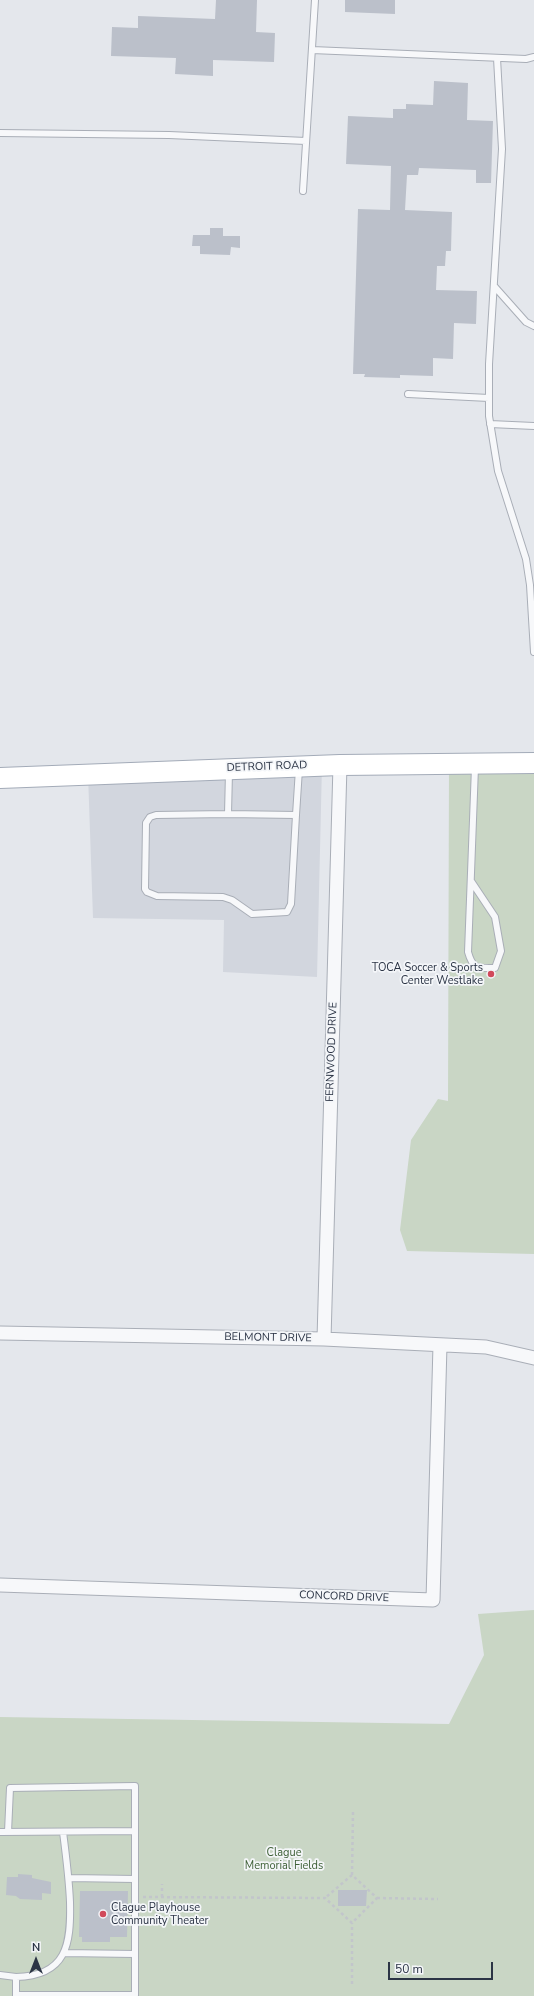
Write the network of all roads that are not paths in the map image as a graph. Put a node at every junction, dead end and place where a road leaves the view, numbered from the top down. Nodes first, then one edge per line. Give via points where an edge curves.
1 (315, 0) edge
2 (312, 50) junction
3 (534, 57) edge
4 (497, 58) junction
5 (0, 133) edge
6 (306, 141) junction
7 (303, 191) dead end
8 (494, 286) junction
9 (534, 326) edge
10 (408, 394) dead end
11 (489, 398) junction
12 (490, 424) junction
13 (534, 426) edge
14 (534, 652) edge
15 (534, 763) edge
16 (475, 764) junction
17 (340, 765) junction
18 (299, 766) junction
19 (229, 769) junction
20 (0, 778) edge
21 (228, 814) junction
22 (296, 815) junction
23 (471, 881) junction
24 (0, 1334) edge
25 (324, 1339) junction
26 (440, 1345) junction
27 (534, 1358) edge
28 (0, 1585) edge
29 (0, 1832) edge
30 (8, 1832) junction
31 (62, 1832) junction
32 (135, 1832) junction
33 (69, 1878) junction
34 (135, 1880) junction
35 (64, 1954) junction
36 (135, 1954) junction
37 (0, 1975) edge
38 (16, 1977) junction

1 - 2 lane
2 - 4 lane
2 - 6 lane
3 - 4 lane
4 - 8 lane via 502,149
5 - 6 lane via 169,135
6 - 7 lane
8 - 9 lane via 526,322
8 - 11 lane
10 - 11 lane
11 - 12 lane
12 - 13 lane
12 - 14 lane via 498,471 526,559
15 - 16 main road, DETROIT ROAD
16 - 17 main road, DETROIT ROAD
16 - 23 lane
17 - 18 main road, DETROIT ROAD
17 - 25 street, FERNWOOD DRIVE
18 - 19 main road, DETROIT ROAD
18 - 22 lane
19 - 20 main road, DETROIT ROAD
19 - 21 lane
21 - 22 lane
21 - 22 lane via 150,817 146,823 147,892 157,896 223,897 252,914 287,912 291,904
23 - 23 lane via 468,952 471,963 478,968 495,968 501,951 495,917
24 - 25 street, BELMONT DRIVE
25 - 26 street, BELMONT DRIVE
26 - 27 street, BELMONT DRIVE via 486,1347
26 - 28 street, CONCORD DRIVE via 433,1600
29 - 30 lane
30 - 31 lane
30 - 32 lane via 10,1788 135,1786
31 - 32 lane
31 - 33 lane
32 - 34 lane
33 - 34 lane
33 - 35 lane via 69,1939
34 - 36 lane
35 - 36 lane
35 - 38 lane via 53,1967 43,1973
36 - 38 lane via 135,1995 16,1995
37 - 38 lane

